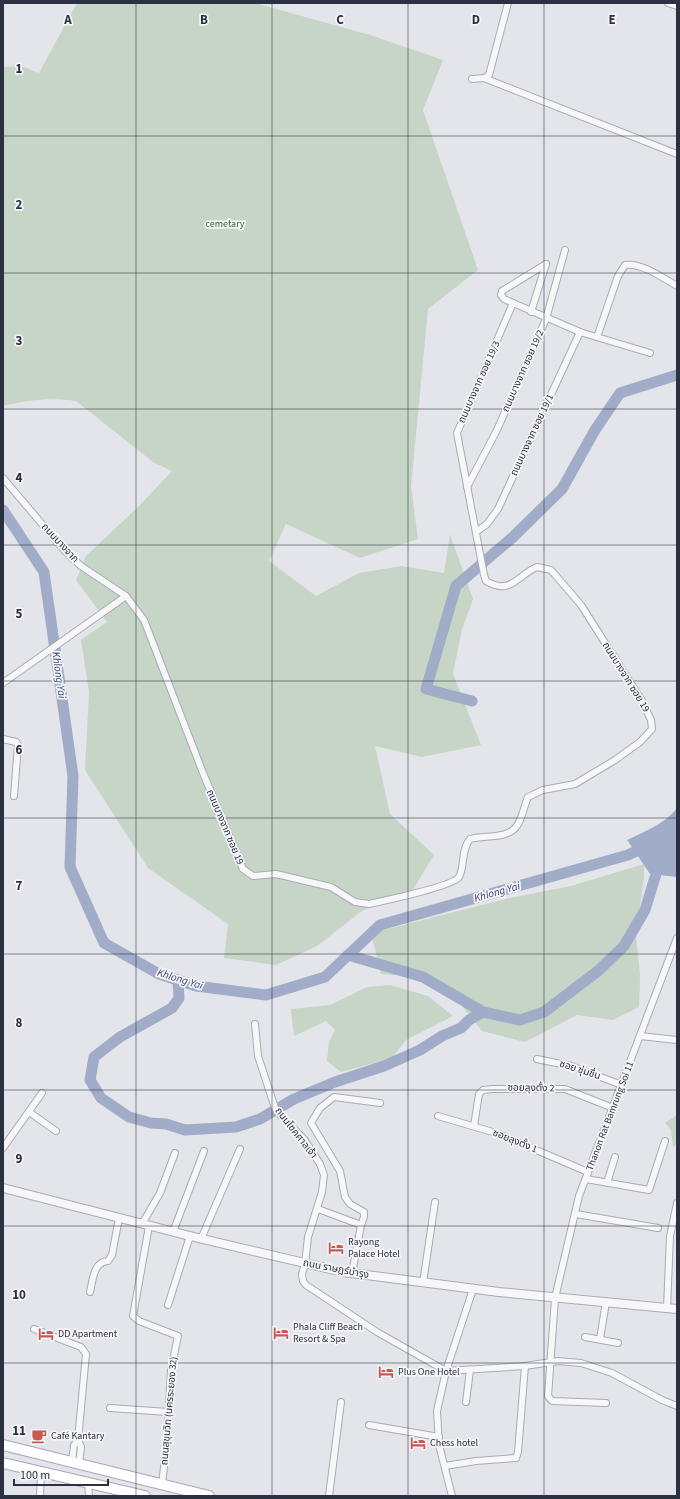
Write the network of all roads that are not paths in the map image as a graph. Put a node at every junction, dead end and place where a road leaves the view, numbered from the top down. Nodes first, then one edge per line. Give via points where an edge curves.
1 (508, 3) edge
2 (668, 3) edge
3 (677, 6) edge
4 (484, 78) junction
5 (472, 79) dead end
6 (677, 154) edge
7 (565, 250) dead end
8 (677, 286) edge
9 (513, 303) junction
10 (531, 312) junction
11 (546, 319) junction
12 (580, 332) junction
13 (597, 337) junction
14 (650, 353) dead end
15 (3, 478) edge
16 (467, 487) junction
17 (476, 532) junction
18 (126, 596) junction
19 (3, 683) edge
20 (3, 739) edge
21 (14, 796) dead end
22 (677, 938) edge
23 (255, 1024) dead end
24 (640, 1036) junction
25 (677, 1040) edge
26 (538, 1059) dead end
27 (622, 1085) junction
28 (42, 1093) dead end
29 (380, 1103) dead end
30 (613, 1108) junction
31 (29, 1112) junction
32 (438, 1116) dead end
33 (474, 1126) junction
34 (56, 1131) dead end
35 (665, 1141) dead end
36 (3, 1148) edge
37 (240, 1149) dead end
38 (204, 1151) dead end
39 (175, 1153) dead end
40 (615, 1157) dead end
41 (588, 1172) junction
42 (586, 1179) junction
43 (607, 1183) junction
44 (3, 1188) edge
45 (435, 1202) dead end
46 (677, 1203) edge
47 (318, 1209) junction
48 (576, 1214) junction
49 (119, 1218) junction
50 (145, 1225) junction
51 (361, 1225) junction
52 (658, 1228) dead end
53 (173, 1232) junction
54 (190, 1236) junction
55 (201, 1239) junction
56 (305, 1264) junction
57 (352, 1274) junction
58 (423, 1283) junction
59 (473, 1289) junction
60 (90, 1292) dead end
61 (556, 1298) junction
62 (606, 1302) junction
63 (168, 1305) dead end
64 (667, 1308) junction
65 (677, 1309) edge
66 (34, 1328) dead end
67 (585, 1337) dead end
68 (600, 1339) junction
69 (618, 1343) dead end
70 (551, 1362) junction
71 (525, 1366) junction
72 (470, 1370) junction
73 (446, 1371) junction
74 (341, 1402) dead end
75 (466, 1402) dead end
76 (606, 1403) dead end
77 (677, 1406) edge
78 (110, 1408) dead end
79 (168, 1412) junction
80 (369, 1425) dead end
81 (439, 1438) junction
82 (3, 1445) edge
83 (3, 1463) edge
84 (75, 1463) junction
85 (445, 1466) junction
86 (41, 1472) junction
87 (88, 1483) junction
88 (162, 1484) junction
89 (133, 1495) edge
90 (40, 1496) edge
91 (89, 1496) edge
92 (146, 1496) edge
93 (209, 1496) edge
94 (329, 1496) edge
95 (452, 1496) edge

1 - 4 street via 489,75
2 - 3 street
4 - 5 street
4 - 6 street
7 - 11 street, ถนนบางจาก ซอย 19/2
8 - 13 street via 639,266 625,265 618,276
9 - 10 street
9 - 10 street via 504,299 502,291 546,264
9 - 16 street, ถนนบางจาก ซอย 19/3 via 458,428 457,439
10 - 11 street
11 - 12 street
11 - 16 street, ถนนบางจาก ซอย 19/2 via 497,430
12 - 13 street
12 - 17 street, ถนนบางจาก ซอย 19/1 via 498,509 487,524
13 - 14 street
15 - 18 street, ถนนบางจาก via 64,550 81,566
16 - 17 street, ถนนบางจาก ซอย 19
17 - 18 street, ถนนบางจาก ซอย 19 via 486,581 503,587 514,583 537,567 551,570 581,605 642,701 652,720 652,730 616,760 575,784 543,790 528,797 516,827 506,834 481,836 470,840 457,880 369,904 355,902 331,887 276,874 253,876 244,869 203,773 144,620
18 - 19 street
20 - 21 street via 16,742 18,745
22 - 24 street, Thanon Rat Bamrung Soi 11
23 - 47 street, ถนนโชคศาลเจ้า via 258,1056 275,1108 304,1139 322,1169 324,1183
24 - 25 street
24 - 27 street, Thanon Rat Bamrung Soi 11
26 - 27 street, ซอย ชุ่มชื่น via 572,1066
27 - 30 street, Thanon Rat Bamrung Soi 11
28 - 31 street
29 - 51 street via 334,1097 320,1108 311,1123 340,1171 345,1197 350,1204 365,1214
30 - 33 street, ซอยลุงตั้ง 2 via 565,1089 483,1090 479,1094
30 - 41 street, Thanon Rat Bamrung Soi 11
31 - 34 street
31 - 36 street
32 - 33 street, ซอยลุงตั้ง 1
33 - 41 street, ซอยลุงตั้ง 1
35 - 43 street via 649,1190
37 - 55 street
38 - 53 street
39 - 50 street
40 - 43 street
41 - 42 street, Thanon Rat Bamrung Soi 11
42 - 43 street
42 - 48 street, Thanon Rat Bamrung Soi 11 via 579,1196
44 - 49 street, ถนน ราษฎร์บำรุง
45 - 58 street
46 - 64 street via 670,1236
47 - 51 street
47 - 56 street, ถนนโชคศาลเจ้า via 308,1237
48 - 52 street
48 - 61 street, Thanon Rat Bamrung Soi 11
49 - 50 street, ถนน ราษฎร์บำรุง
49 - 60 street via 112,1255 108,1261 96,1267
50 - 53 street, ถนน ราษฎร์บำรุง
50 - 79 street, ถนนสุขุมวิท (นครระยอง 32) via 132,1313 139,1321 178,1336 171,1370
51 - 57 street
53 - 54 street, ถนน ราษฎร์บำรุง
54 - 55 street, ถนน ราษฎร์บำรุง
54 - 63 street
55 - 56 street, ถนน ราษฎร์บำรุง
56 - 57 street, ถนน ราษฎร์บำรุง
56 - 73 street, ถนนโชคศาลเจ้า via 302,1281 306,1285 377,1332
57 - 58 street, ถนน ราษฎร์บำรุง
58 - 59 street, ถนน ราษฎร์บำรุง
59 - 61 street, ถนน ราษฎร์บำรุง
59 - 73 street
61 - 62 street, ถนน ราษฎร์บำรุง
61 - 70 street, Thanon Rat Bamrung Soi 11
62 - 64 street, ถนน ราษฎร์บำรุง
62 - 68 street
64 - 65 street, ถนน ราษฎร์บำรุง
66 - 84 street via 81,1347 86,1354 78,1440 74,1445
67 - 68 street
68 - 69 street
70 - 71 street
70 - 76 street, Thanon Rat Bamrung Soi 11 via 548,1396 552,1401
70 - 77 street via 570,1361 602,1369
71 - 72 street
71 - 85 street via 516,1458
72 - 73 street
72 - 75 street
73 - 81 street via 437,1411
74 - 94 street
78 - 79 street
79 - 88 street, ถนนสุขุมวิท (นครระยอง 32)
80 - 81 street
81 - 85 street
82 - 84 main road
83 - 86 main road
84 - 88 main road
85 - 95 street
86 - 87 main road
86 - 90 street
87 - 89 main road
87 - 91 street
88 - 93 main road
89 - 92 main road

